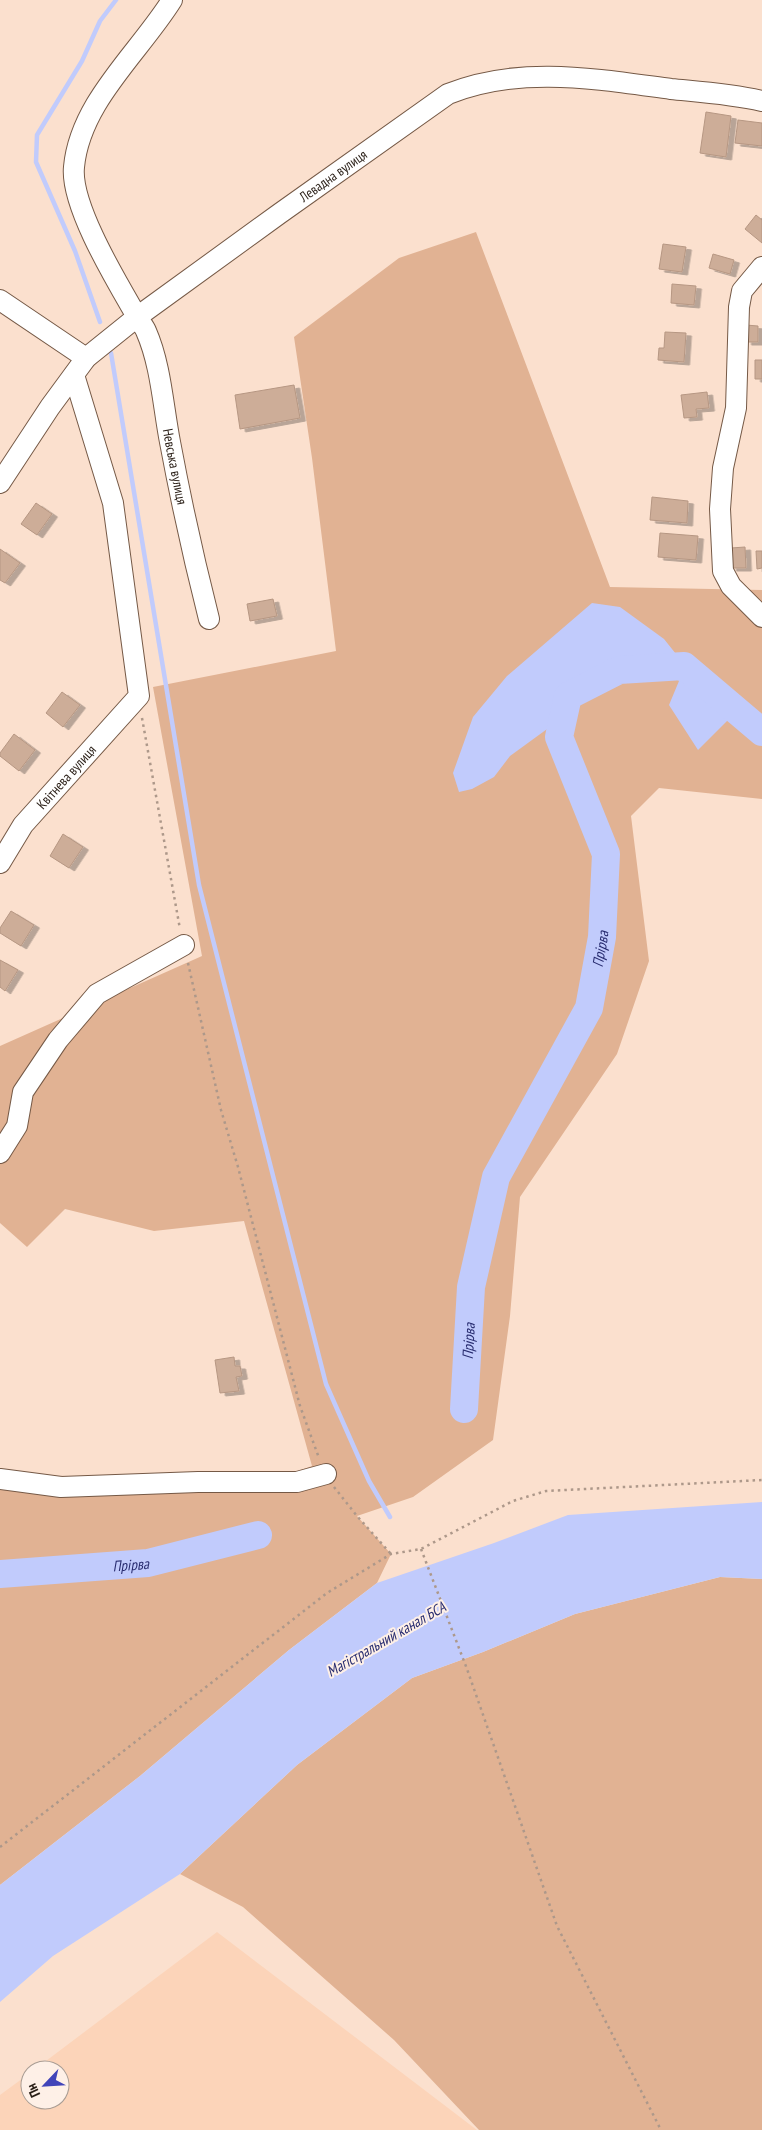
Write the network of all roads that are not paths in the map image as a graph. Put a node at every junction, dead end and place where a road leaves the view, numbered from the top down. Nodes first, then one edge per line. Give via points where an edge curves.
1 (172, 0) edge
2 (762, 100) edge
3 (762, 267) edge
4 (0, 300) edge
5 (137, 317) junction
6 (86, 358) junction
7 (74, 375) junction
8 (0, 483) edge
9 (762, 617) edge
10 (209, 619) dead end
11 (0, 863) edge
12 (184, 945) road end
13 (0, 1153) edge
14 (326, 1474) road end
15 (0, 1479) edge

1 - 5 street, Невська вулиця via 91,113 74,168 78,193 92,231
2 - 5 street, Левадна вулиця via 532,75 472,85 429,106
3 - 9 street via 742,292 736,408 723,468 720,510 723,571 731,586
4 - 6 street
5 - 6 street, Левадна вулиця
5 - 10 street, Невська вулиця via 146,331 155,364 184,519
6 - 7 street, Левадна вулиця
7 - 8 street, Левадна вулиця
7 - 11 street, Квітнева вулиця via 113,503 139,696 23,825
12 - 13 street via 97,994 58,1040 23,1092 17,1126
14 - 15 street via 297,1482 62,1487

